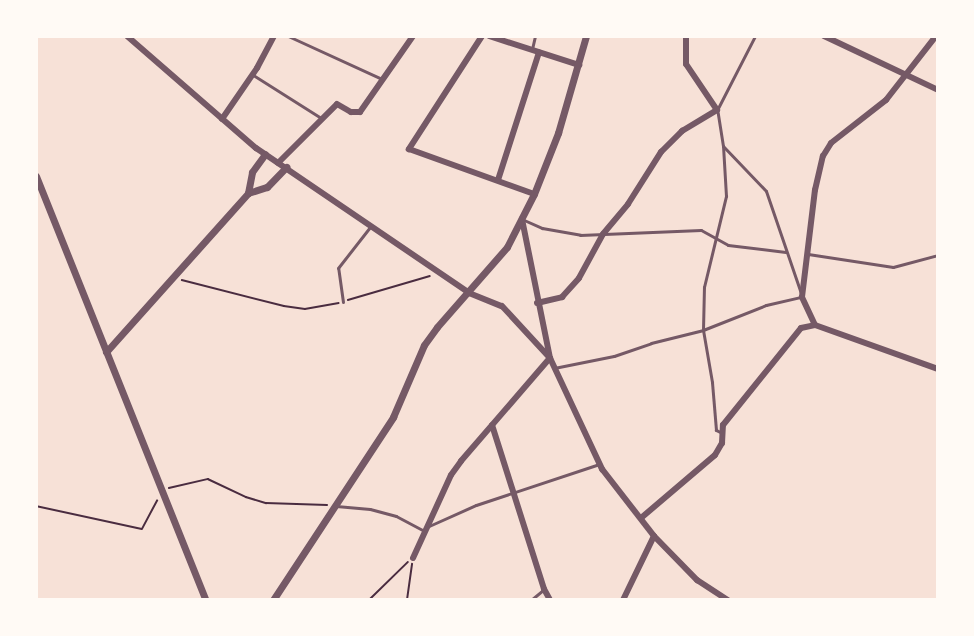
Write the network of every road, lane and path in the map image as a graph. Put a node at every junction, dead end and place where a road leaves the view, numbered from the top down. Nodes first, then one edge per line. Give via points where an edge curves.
1 (127, 36) edge
2 (274, 36) edge
3 (288, 36) edge
4 (413, 36) edge
5 (482, 36) edge
6 (489, 36) edge
7 (535, 36) edge
8 (586, 36) edge
9 (686, 36) edge
10 (755, 36) edge
11 (824, 36) edge
12 (936, 36) edge
13 (531, 50) junction
14 (539, 52) junction
15 (579, 65) junction
16 (908, 74) junction
17 (252, 75) junction
18 (383, 79) junction
19 (938, 90) edge
20 (717, 110) junction
21 (222, 118) junction
22 (322, 119) junction
23 (723, 147) junction
24 (265, 154) junction
25 (278, 163) junction
26 (286, 167) junction
27 (36, 176) edge
28 (498, 180) junction
29 (248, 193) junction
30 (534, 194) junction
31 (522, 219) junction
32 (371, 226) junction
33 (603, 234) junction
34 (715, 239) junction
35 (787, 252) junction
36 (807, 254) junction
37 (938, 255) edge
38 (439, 273) junction
39 (172, 278) junction
40 (469, 293) junction
41 (802, 297) junction
42 (343, 302) junction
43 (537, 303) junction
44 (815, 325) junction
45 (703, 330) junction
46 (106, 352) junction
47 (550, 358) junction
48 (554, 368) junction
49 (938, 369) edge
50 (492, 425) junction
51 (722, 433) junction
52 (599, 464) junction
53 (162, 489) junction
54 (513, 492) junction
55 (36, 506) edge
56 (336, 506) junction
57 (641, 518) junction
58 (426, 529) junction
59 (654, 536) junction
60 (413, 558) junction
61 (544, 589) junction
62 (277, 591) junction
63 (206, 600) edge
64 (268, 600) edge
65 (273, 600) edge
66 (369, 600) edge
67 (407, 600) edge
68 (531, 600) edge
69 (550, 600) edge
70 (623, 600) edge
71 (728, 600) edge

1 - 21 street
2 - 17 street
3 - 18 lane
4 - 18 street
5 - 28 street via 409,149
6 - 13 street
7 - 13 lane
8 - 15 street
9 - 20 street via 686,64
10 - 20 lane
11 - 16 street
12 - 16 street
13 - 14 street
14 - 15 street
14 - 28 street
15 - 30 street
16 - 19 street
16 - 36 street via 886,100 831,143 823,156
17 - 21 street
17 - 22 lane
18 - 22 street via 360,112 351,112 338,104
20 - 23 lane
20 - 33 street via 682,131 661,152 628,204
21 - 24 street
22 - 25 street
23 - 34 lane via 726,196
23 - 35 lane via 766,191
24 - 25 street
24 - 29 street via 252,172
25 - 26 street
26 - 29 street via 267,187
26 - 32 street
27 - 46 street
28 - 30 street
29 - 39 street
30 - 31 street
31 - 33 lane via 542,228 580,235
31 - 40 street via 507,247
31 - 43 street
32 - 38 street
32 - 42 lane via 338,268
33 - 34 lane via 700,230
33 - 43 street via 579,278 562,297
34 - 35 lane via 728,245
34 - 45 lane via 704,287
35 - 41 lane
36 - 37 lane via 893,267
36 - 41 street
38 - 40 street
38 - 42 path
39 - 42 path via 294,308
39 - 46 street
40 - 47 street via 502,306
40 - 56 street via 424,345 393,417
41 - 44 street
41 - 45 lane via 766,305
43 - 47 street
44 - 49 street
44 - 51 street via 801,327 793,336 723,426
45 - 48 lane via 614,356
45 - 51 lane via 716,430
46 - 53 street
47 - 48 street
47 - 50 street
48 - 52 street
50 - 54 street
50 - 58 street via 451,476
51 - 57 street via 723,443 715,455
52 - 54 lane
52 - 57 street
53 - 55 path via 142,529
53 - 56 path via 208,479 266,502
53 - 63 street
54 - 58 lane
54 - 61 street
56 - 58 lane via 370,509
56 - 62 street
57 - 59 street
58 - 60 street
59 - 70 street
59 - 71 street via 697,580
60 - 66 path
60 - 67 path
61 - 68 lane
61 - 69 street
62 - 64 street
62 - 65 street

